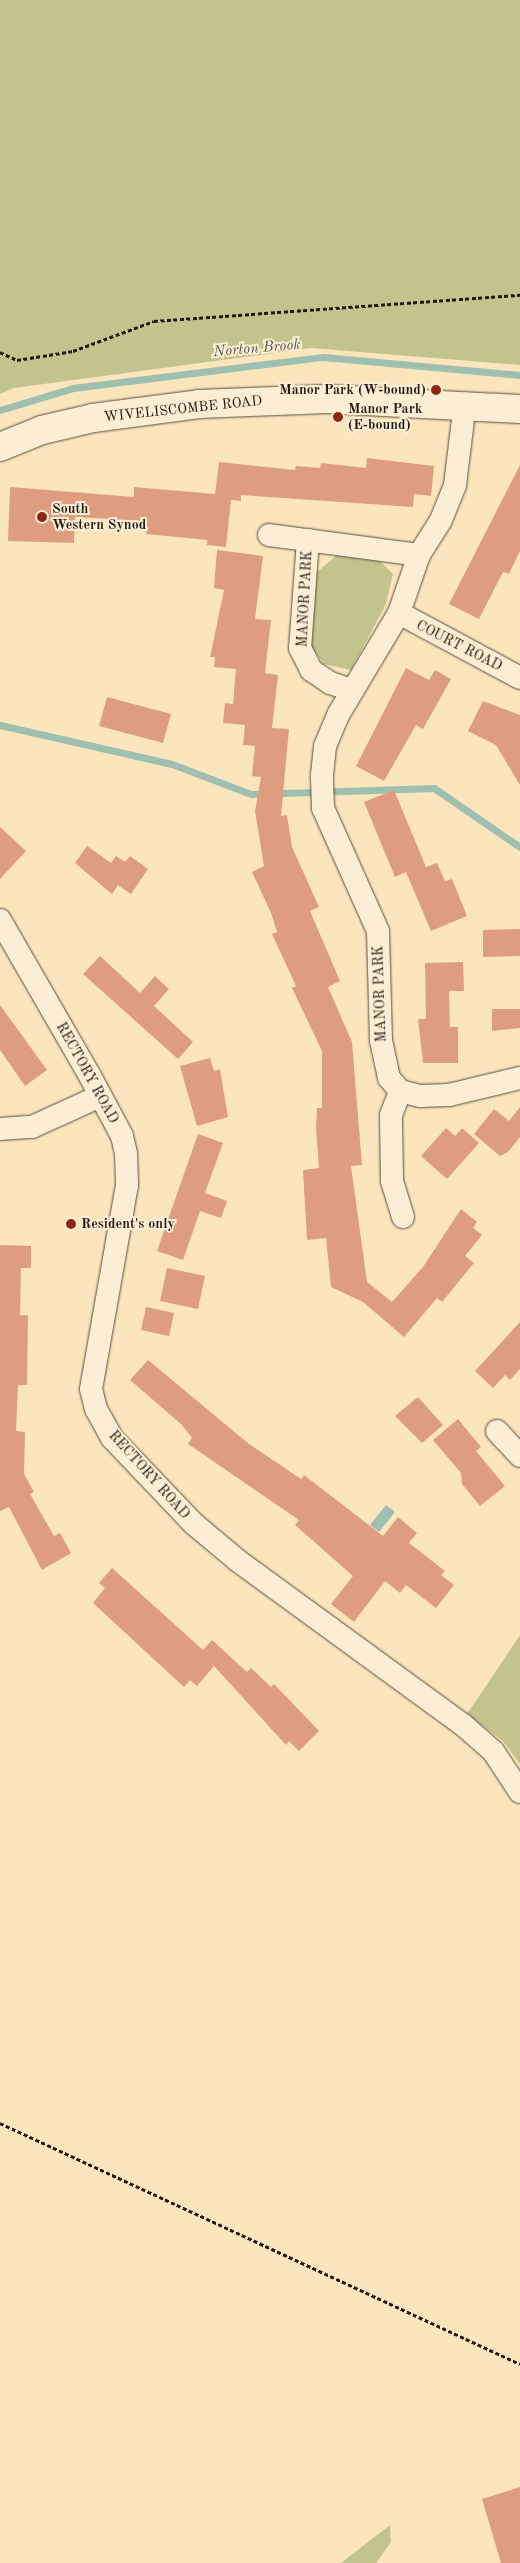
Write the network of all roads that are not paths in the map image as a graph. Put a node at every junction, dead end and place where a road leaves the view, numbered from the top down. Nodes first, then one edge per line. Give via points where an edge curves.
1 (466, 404) junction
2 (520, 409) edge
3 (0, 447) edge
4 (269, 535) dead end
5 (308, 540) junction
6 (419, 555) junction
7 (399, 613) junction
8 (520, 678) edge
9 (351, 690) junction
10 (0, 920) edge
11 (520, 1078) edge
12 (400, 1091) junction
13 (100, 1096) junction
14 (0, 1129) edge
15 (404, 1217) dead end
16 (520, 1792) edge

1 - 2 main road, WIVELISCOMBE ROAD
1 - 3 main road, WIVELISCOMBE ROAD via 327,399 199,404 94,418 42,430
1 - 6 street, MANOR PARK via 455,485 442,520
4 - 5 street, MANOR PARK
5 - 6 street, MANOR PARK
5 - 9 street, MANOR PARK via 300,648 311,670 330,683
6 - 7 street, MANOR PARK
7 - 8 street, COURT ROAD
7 - 9 street, MANOR PARK
9 - 12 street, MANOR PARK via 325,746 323,808 378,931 381,1040 389,1078
10 - 13 street, RECTORY ROAD
11 - 12 street via 448,1095 420,1096
12 - 15 street via 391,1115 392,1182
13 - 14 street via 32,1128
13 - 16 street, RECTORY ROAD via 126,1154 127,1185 92,1389 96,1409 112,1438 194,1524 237,1560 462,1724 493,1751

